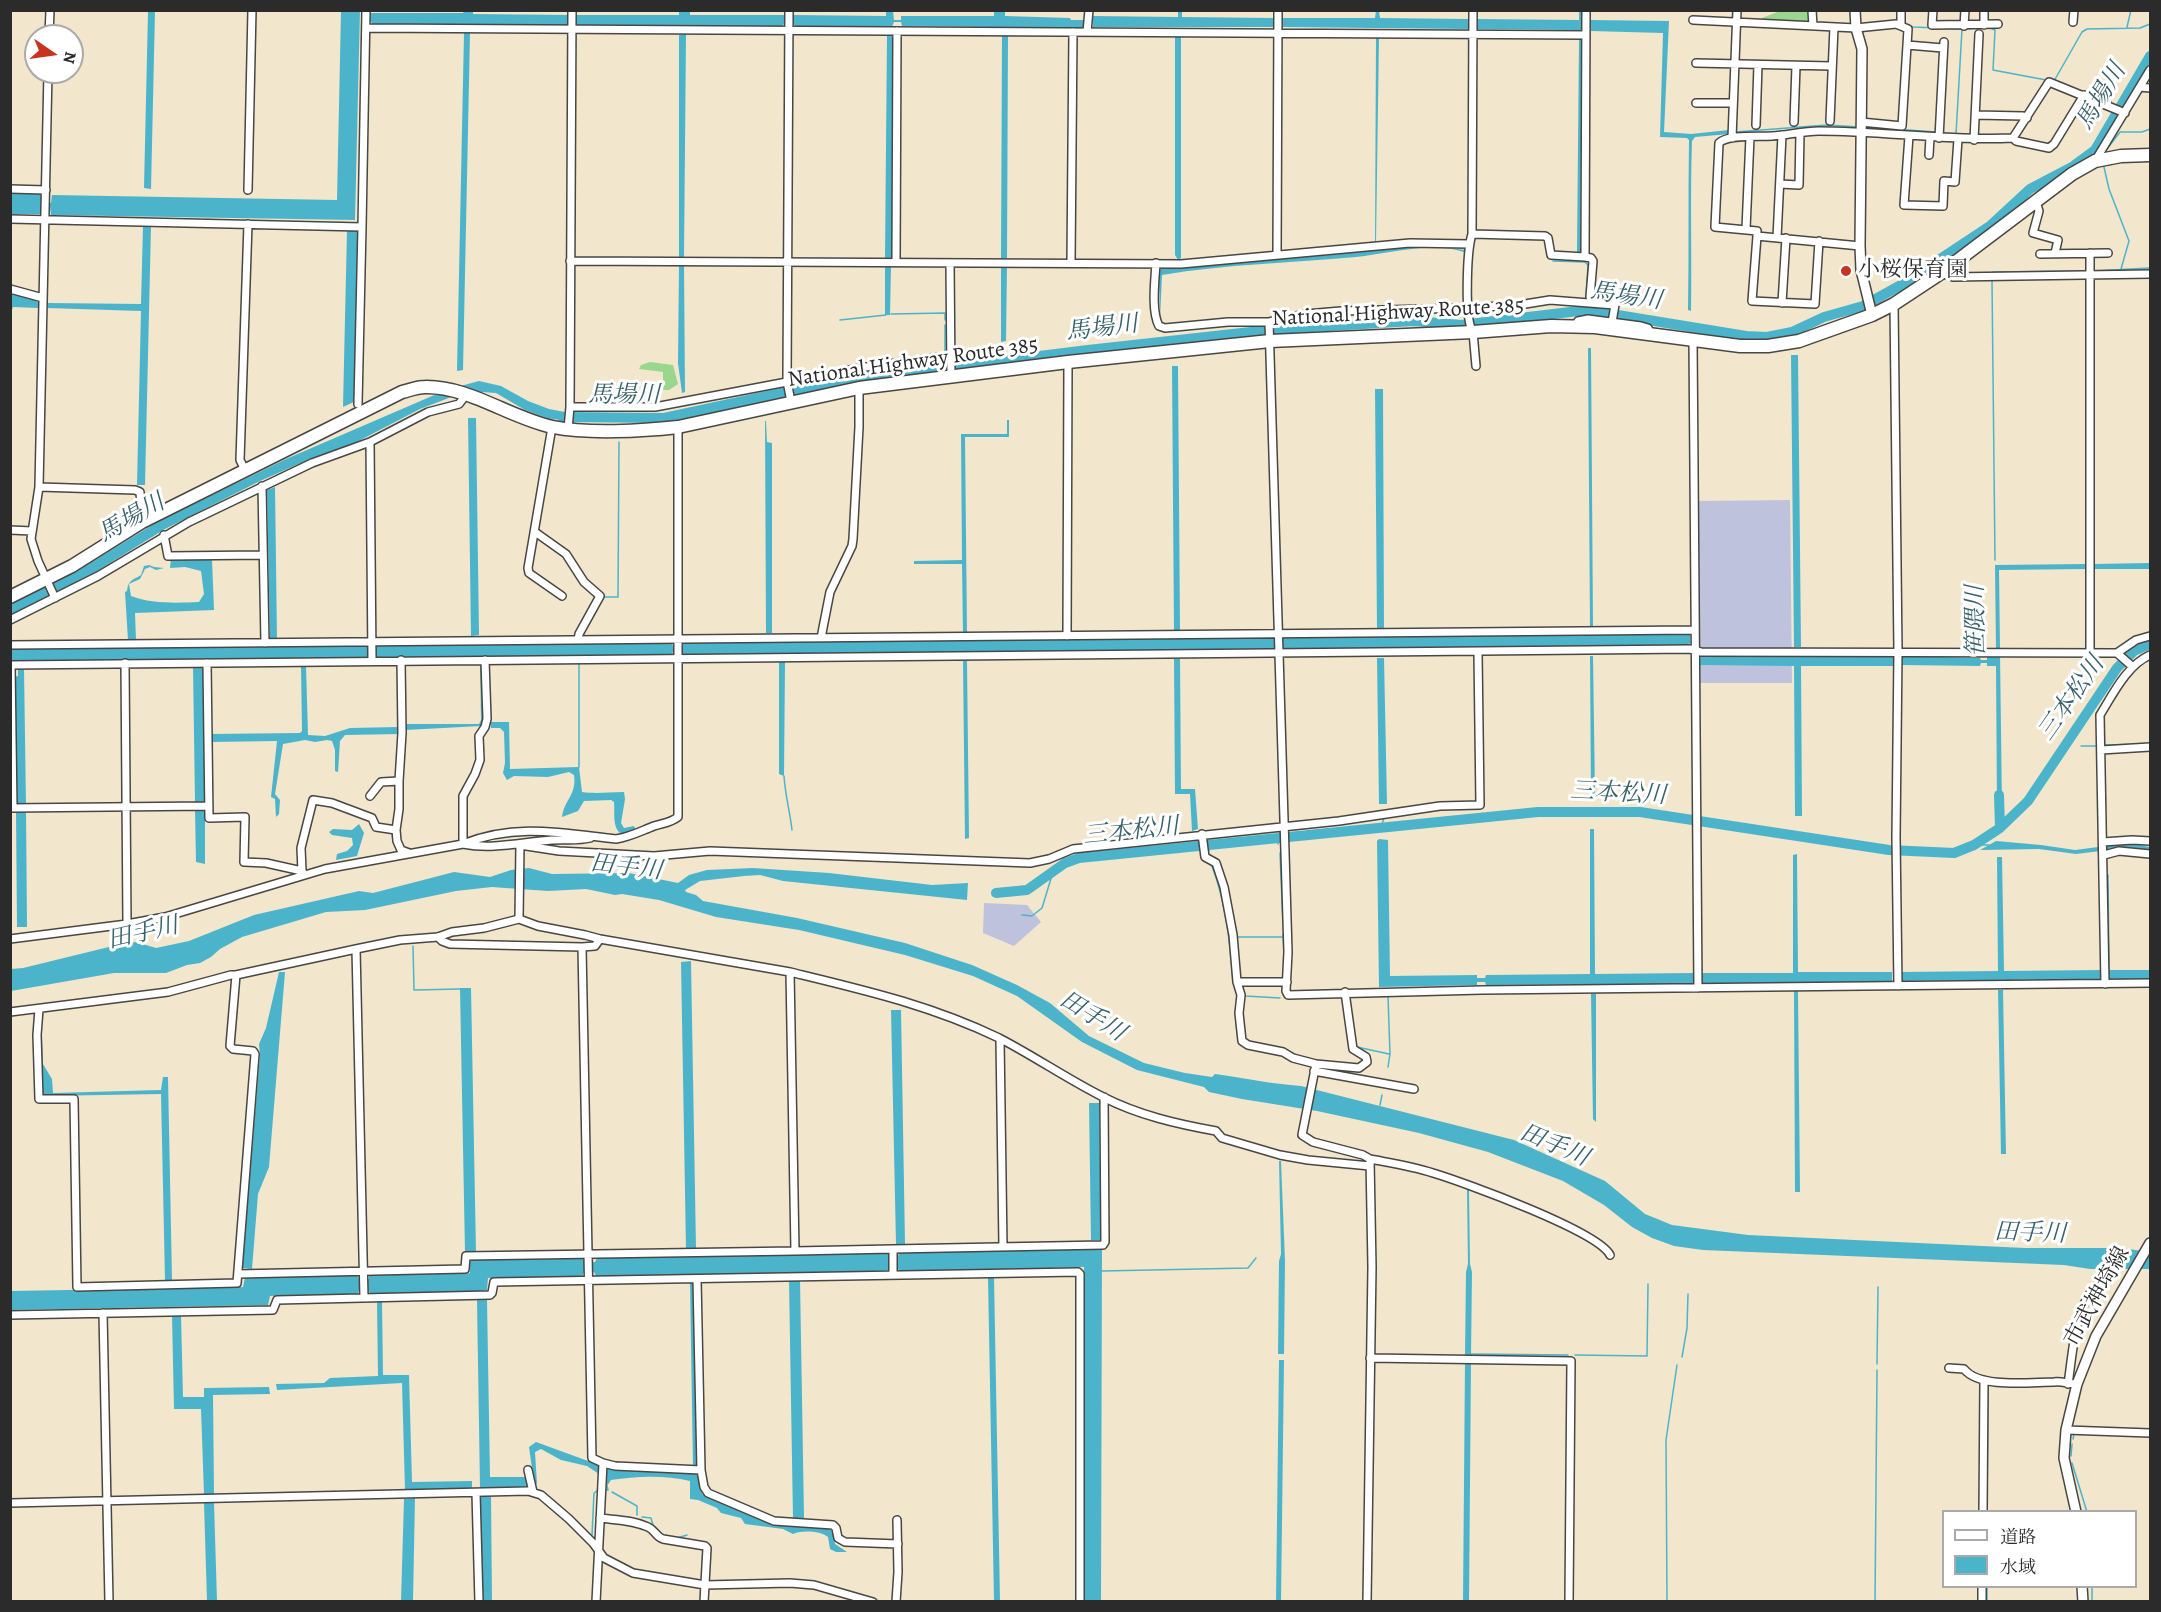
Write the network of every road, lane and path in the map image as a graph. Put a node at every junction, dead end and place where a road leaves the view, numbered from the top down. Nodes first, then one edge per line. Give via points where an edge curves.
1 (252, 10) edge
2 (572, 10) edge
3 (789, 10) edge
4 (1089, 10) edge
5 (1278, 10) edge
6 (1473, 10) edge
7 (1586, 10) edge
8 (1737, 10) edge
9 (1812, 10) edge
10 (1856, 10) edge
11 (1901, 10) edge
12 (1933, 10) edge
13 (1965, 10) edge
14 (1984, 10) edge
15 (2074, 10) edge
16 (366, 19) edge
17 (1693, 20) dead end
18 (1736, 22) junction
19 (2073, 22) dead end
20 (1998, 24) dead end
21 (1984, 25) junction
22 (1813, 26) junction
23 (1901, 26) junction
24 (1964, 26) junction
25 (1834, 27) junction
26 (1856, 28) junction
27 (572, 29) junction
28 (789, 30) junction
29 (897, 31) junction
30 (1073, 32) junction
31 (1088, 32) junction
32 (1278, 33) junction
33 (1473, 34) junction
34 (1979, 34) dead end
35 (1586, 35) junction
36 (1907, 45) junction
37 (1696, 63) dead end
38 (1734, 64) junction
39 (1758, 65) junction
40 (1796, 66) junction
41 (1832, 66) junction
42 (2151, 70) edge
43 (48, 84) edge
44 (2140, 87) junction
45 (2151, 88) edge
46 (2084, 95) junction
47 (1696, 103) dead end
48 (1733, 103) junction
49 (2125, 113) junction
50 (1976, 115) junction
51 (2026, 118) junction
52 (1830, 121) dead end
53 (1794, 122) dead end
54 (1756, 125) dead end
55 (1861, 127) junction
56 (1800, 133) junction
57 (1939, 134) junction
58 (1782, 135) junction
59 (1909, 136) junction
60 (1750, 137) junction
61 (1930, 137) junction
62 (1974, 137) junction
63 (1732, 138) junction
64 (2013, 138) junction
65 (1958, 139) junction
66 (1929, 155) dead end
67 (2151, 155) edge
68 (2095, 161) junction
69 (1780, 184) junction
70 (10, 189) edge
71 (46, 190) junction
72 (248, 190) dead end
73 (2036, 202) junction
74 (10, 219) edge
75 (45, 220) junction
76 (248, 224) junction
77 (362, 227) junction
78 (1746, 229) junction
79 (1472, 234) junction
80 (1757, 236) junction
81 (1777, 238) junction
82 (1786, 238) junction
83 (1819, 241) junction
84 (1469, 244) junction
85 (1860, 246) junction
86 (2055, 253) junction
87 (2090, 253) junction
88 (2108, 253) dead end
89 (2040, 254) dead end
90 (1277, 255) junction
91 (1585, 257) junction
92 (570, 261) junction
93 (788, 262) junction
94 (896, 262) junction
95 (950, 263) junction
96 (1071, 263) junction
97 (1156, 263) junction
98 (2089, 272) junction
99 (1941, 273) junction
100 (2151, 274) edge
101 (10, 289) edge
102 (43, 298) junction
103 (1782, 303) junction
104 (1894, 304) junction
105 (1615, 305) junction
106 (1468, 308) junction
107 (1872, 312) junction
108 (1612, 322) junction
109 (1269, 324) junction
110 (1575, 326) junction
111 (1471, 327) junction
112 (1652, 335) junction
113 (1270, 338) junction
114 (1693, 340) junction
115 (949, 357) junction
116 (1068, 362) junction
117 (1476, 366) dead end
118 (951, 375) junction
119 (787, 382) junction
120 (859, 388) junction
121 (466, 395) junction
122 (791, 400) junction
123 (358, 404) dead end
124 (569, 408) junction
125 (552, 427) junction
126 (568, 427) junction
127 (678, 427) junction
128 (370, 442) junction
129 (245, 470) junction
130 (262, 486) junction
131 (39, 487) junction
132 (142, 522) junction
133 (10, 530) edge
134 (32, 531) junction
135 (534, 532) junction
136 (164, 535) junction
137 (263, 555) junction
138 (47, 581) junction
139 (562, 596) dead end
140 (10, 597) edge
141 (55, 597) junction
142 (12, 620) edge
143 (1695, 630) junction
144 (1067, 636) junction
145 (2151, 636) edge
146 (820, 638) junction
147 (578, 640) junction
148 (265, 643) junction
149 (1278, 643) junction
150 (11, 645) edge
151 (677, 649) junction
152 (372, 651) junction
153 (1695, 651) junction
154 (1898, 651) junction
155 (2090, 652) junction
156 (1478, 653) junction
157 (2120, 654) junction
158 (2151, 655) edge
159 (401, 660) junction
160 (485, 660) junction
161 (125, 663) junction
162 (207, 663) junction
163 (11, 665) edge
164 (2133, 668) junction
165 (2151, 747) edge
166 (2101, 750) junction
167 (399, 781) junction
168 (370, 796) dead end
169 (209, 806) junction
170 (126, 807) junction
171 (12, 808) edge
172 (1284, 826) junction
173 (396, 830) junction
174 (1202, 834) junction
175 (595, 837) junction
176 (2151, 841) edge
177 (2103, 842) junction
178 (464, 843) junction
179 (520, 848) junction
180 (411, 853) junction
181 (2151, 854) edge
182 (2104, 855) junction
183 (303, 872) junction
184 (519, 919) junction
185 (127, 924) junction
186 (438, 937) junction
187 (10, 939) edge
188 (600, 939) junction
189 (582, 948) junction
190 (356, 949) junction
191 (790, 972) junction
192 (236, 975) junction
193 (2105, 978) junction
194 (1237, 982) junction
195 (1287, 982) junction
196 (1698, 982) junction
197 (2151, 983) edge
198 (1898, 986) junction
199 (1345, 992) junction
200 (39, 1009) junction
201 (10, 1012) edge
202 (1000, 1039) junction
203 (1314, 1070) junction
204 (1414, 1089) dead end
205 (1104, 1097) junction
206 (1370, 1163) junction
207 (2151, 1243) edge
208 (1003, 1247) junction
209 (795, 1251) junction
210 (893, 1252) junction
211 (1610, 1255) dead end
212 (588, 1257) junction
213 (893, 1272) junction
214 (238, 1274) junction
215 (363, 1275) junction
216 (588, 1277) junction
217 (697, 1279) junction
218 (2098, 1284) dead end
219 (364, 1295) junction
220 (103, 1313) junction
221 (10, 1315) edge
222 (1370, 1358) junction
223 (1949, 1368) dead end
224 (1984, 1380) junction
225 (2073, 1384) junction
226 (2066, 1430) junction
227 (2151, 1433) edge
228 (603, 1463) junction
229 (528, 1470) dead end
230 (701, 1470) junction
231 (532, 1491) junction
232 (476, 1492) junction
233 (107, 1501) junction
234 (10, 1503) edge
235 (1983, 1510) edge
236 (2076, 1510) edge
237 (600, 1518) junction
238 (897, 1520) dead end
239 (898, 1544) junction
240 (598, 1550) junction
241 (705, 1585) junction
242 (109, 1602) edge
243 (478, 1602) edge
244 (596, 1602) edge
245 (704, 1602) edge
246 (873, 1602) edge
247 (896, 1602) edge
248 (1080, 1602) edge
249 (1368, 1602) edge
250 (1569, 1602) edge

1 - 72 street
2 - 27 street
3 - 28 street
4 - 31 street
5 - 32 street
6 - 33 street
7 - 35 street
8 - 18 street
9 - 22 street
10 - 26 main road
11 - 23 street
12 - 24 street via 1932,25
13 - 24 street
14 - 21 street
15 - 19 street
16 - 27 street
16 - 77 street
17 - 18 street
18 - 22 street
18 - 38 street
20 - 21 street
21 - 24 street
22 - 25 street
23 - 26 street
23 - 36 street via 1908,29
25 - 26 street
25 - 41 street
26 - 55 main road via 1862,49
27 - 28 street
27 - 92 street
28 - 29 street
28 - 93 street
29 - 30 street
29 - 94 street
30 - 31 street
30 - 96 street
31 - 32 street
32 - 33 street
32 - 90 street
33 - 35 street
33 - 79 street
34 - 50 street
35 - 91 street
36 - 55 street via 1902,126
36 - 57 street via 1943,45
37 - 38 street
38 - 39 street
38 - 48 street
39 - 40 street
39 - 54 street
40 - 41 street
40 - 53 street
41 - 52 street
42 - 44 street
43 - 71 street
44 - 45 street
44 - 49 street
46 - 49 street
46 - 51 street via 2049,82
46 - 64 street via 2049,148
47 - 48 street
48 - 63 street
49 - 68 street
50 - 51 street
50 - 62 street
51 - 64 street
55 - 56 street
55 - 59 street
55 - 85 main road
56 - 58 street
56 - 69 street via 1798,185
57 - 61 street
57 - 65 street
58 - 60 street
58 - 69 street
59 - 61 street
59 - 65 street via 1904,205 1943,206 1944,181 1955,182
60 - 63 street
60 - 78 street
61 - 66 street
62 - 64 street
62 - 65 street
63 - 78 street via 1719,143 1715,227
67 - 68 highway, National Highway Route 385
68 - 73 highway, National Highway Route 385
69 - 81 street
70 - 71 street
71 - 75 street
73 - 86 street via 2039,211 2033,233 2058,240
73 - 99 highway, National Highway Route 385
74 - 75 street
75 - 76 street
75 - 102 street
76 - 77 street
76 - 129 street via 240,460
77 - 123 street
78 - 80 street via 1756,231
79 - 84 street
79 - 91 street via 1545,236 1551,255
80 - 81 street
80 - 103 street via 1752,301
81 - 82 street
82 - 83 street
82 - 103 street
83 - 85 street
83 - 103 street via 1815,304
84 - 90 street via 1410,243
84 - 106 street
85 - 107 main road via 1861,270
86 - 87 street
86 - 89 street
87 - 88 street
87 - 98 street
90 - 97 street
91 - 105 street via 1593,261 1590,297
92 - 93 street
92 - 124 street
93 - 94 street
93 - 119 street
94 - 95 street
95 - 96 street
95 - 115 street
96 - 97 street
97 - 109 street via 1159,326
98 - 99 street via 1953,277
98 - 100 street
98 - 155 street
99 - 104 highway, National Highway Route 385
101 - 102 street
102 - 131 street
104 - 107 highway, National Highway Route 385
104 - 154 street
105 - 106 street via 1550,300
105 - 108 street
106 - 109 street via 1341,311 1306,314
106 - 111 street
107 - 114 highway, National Highway Route 385 via 1799,341 1768,346
108 - 110 street via 1578,321
108 - 112 street via 1648,328
109 - 113 street
110 - 111 highway, National Highway Route 385
110 - 112 highway, National Highway Route 385
111 - 113 highway, National Highway Route 385
111 - 117 street
112 - 114 highway, National Highway Route 385
113 - 116 highway, National Highway Route 385
113 - 149 street
114 - 143 street
115 - 118 street
115 - 119 street
116 - 118 highway, National Highway Route 385
116 - 144 street
118 - 120 highway, National Highway Route 385
119 - 122 street
119 - 124 street via 655,407
120 - 122 highway, National Highway Route 385
120 - 146 street via 852,546 830,592
121 - 125 highway, National Highway Route 385
121 - 128 street via 459,404 428,412
121 - 129 highway, National Highway Route 385 via 422,387 402,392
122 - 127 highway, National Highway Route 385
124 - 126 street
125 - 126 highway, National Highway Route 385
125 - 135 street
126 - 127 highway, National Highway Route 385
127 - 151 street
128 - 130 street
128 - 152 street
129 - 132 highway, National Highway Route 385
130 - 136 street
130 - 137 street
131 - 132 street via 135,490 140,492
131 - 134 street
132 - 138 highway, National Highway Route 385
133 - 134 street
134 - 138 street via 31,539
135 - 139 street via 529,573
135 - 147 street via 566,554 584,582 600,596
136 - 137 street via 168,556
136 - 141 street via 98,576
137 - 148 street
138 - 140 highway, National Highway Route 385
138 - 141 street
141 - 142 street
143 - 149 street
143 - 153 street
144 - 146 street
144 - 149 street
145 - 157 street via 2136,640
146 - 151 street
147 - 151 street
147 - 152 street
148 - 150 street
148 - 152 street
149 - 151 street
149 - 156 street
149 - 172 street
151 - 160 street
151 - 175 street via 678,817 629,837
152 - 159 street
152 - 162 street
153 - 154 street
153 - 156 street
153 - 196 street
154 - 155 street
154 - 198 street
155 - 157 street
156 - 172 street via 1480,805 1440,806
157 - 164 street
158 - 164 street
159 - 160 street
159 - 167 street
160 - 178 street via 487,719 479,736 476,774 463,796
161 - 162 street
161 - 163 street
161 - 170 street
162 - 169 street
163 - 171 street
164 - 166 street via 2100,715
165 - 166 street
166 - 177 street
167 - 168 street via 381,782
167 - 173 street
169 - 170 street
169 - 183 street via 209,818 245,817 244,862
170 - 171 street
170 - 185 street
172 - 174 street
172 - 195 street
173 - 180 street via 402,850
173 - 183 street via 376,827 372,818 313,800 301,848
174 - 179 street via 1073,849 1030,863 710,851 654,856
174 - 194 street via 1204,857 1216,863 1224,886
175 - 178 street via 511,831
175 - 179 street via 552,840
176 - 177 street
177 - 182 street
178 - 179 street
178 - 180 street
179 - 184 street
180 - 183 street
181 - 182 street
182 - 193 street
183 - 185 street via 195,909
184 - 186 street
184 - 188 street
185 - 187 street
186 - 189 street via 450,945
186 - 190 street
188 - 189 street via 595,946
188 - 191 street
189 - 212 street
190 - 192 street
190 - 215 street
191 - 202 street via 893,997 950,1016
191 - 209 street
192 - 200 street via 168,992
192 - 214 street via 230,1046 255,1054
193 - 197 street
193 - 198 street
194 - 195 street
194 - 203 street via 1242,1041 1282,1052
195 - 199 street via 1288,994
196 - 198 street
196 - 199 street
199 - 203 street via 1353,1049 1367,1062 1359,1068
200 - 201 street
200 - 214 street via 39,1099 74,1099 77,1287 237,1283
202 - 205 street
202 - 208 street
203 - 204 street
203 - 206 street via 1302,1135 1363,1155
205 - 206 street via 1146,1116 1216,1131 1222,1138 1280,1155
205 - 208 street via 1103,1245
206 - 211 street via 1431,1172 1481,1191 1566,1225 1597,1242
206 - 222 street
207 - 225 main road, 市武神埼線 via 2096,1336
208 - 210 street
209 - 210 street
209 - 212 street
210 - 213 street
212 - 215 street via 466,1256 465,1269
212 - 216 street
213 - 217 street
213 - 248 street via 1080,1274
214 - 215 street
215 - 219 street
216 - 217 street
216 - 219 street via 494,1282 490,1295
216 - 228 street via 592,1458
217 - 230 street
218 - 225 street via 2081,1310
219 - 220 street via 277,1300 273,1310
220 - 221 street
220 - 233 street
222 - 249 street
222 - 250 street via 1571,1361
223 - 224 street via 1964,1369 1970,1376
224 - 225 street
224 - 235 street
225 - 226 main road, 市武神埼線
226 - 227 street
226 - 236 main road, 市武神埼線 via 2064,1458
228 - 230 street
228 - 237 street
229 - 231 street
230 - 239 street via 708,1493 774,1521 833,1525 838,1538 845,1542
231 - 232 street
231 - 240 street via 569,1519
232 - 233 street
232 - 243 street
233 - 234 street
233 - 242 street
237 - 240 street
237 - 241 street via 630,1521 648,1527 663,1539 705,1546
238 - 239 street
239 - 247 street
240 - 241 street via 604,1558 633,1573
240 - 244 street
241 - 245 street
241 - 246 street via 814,1585

